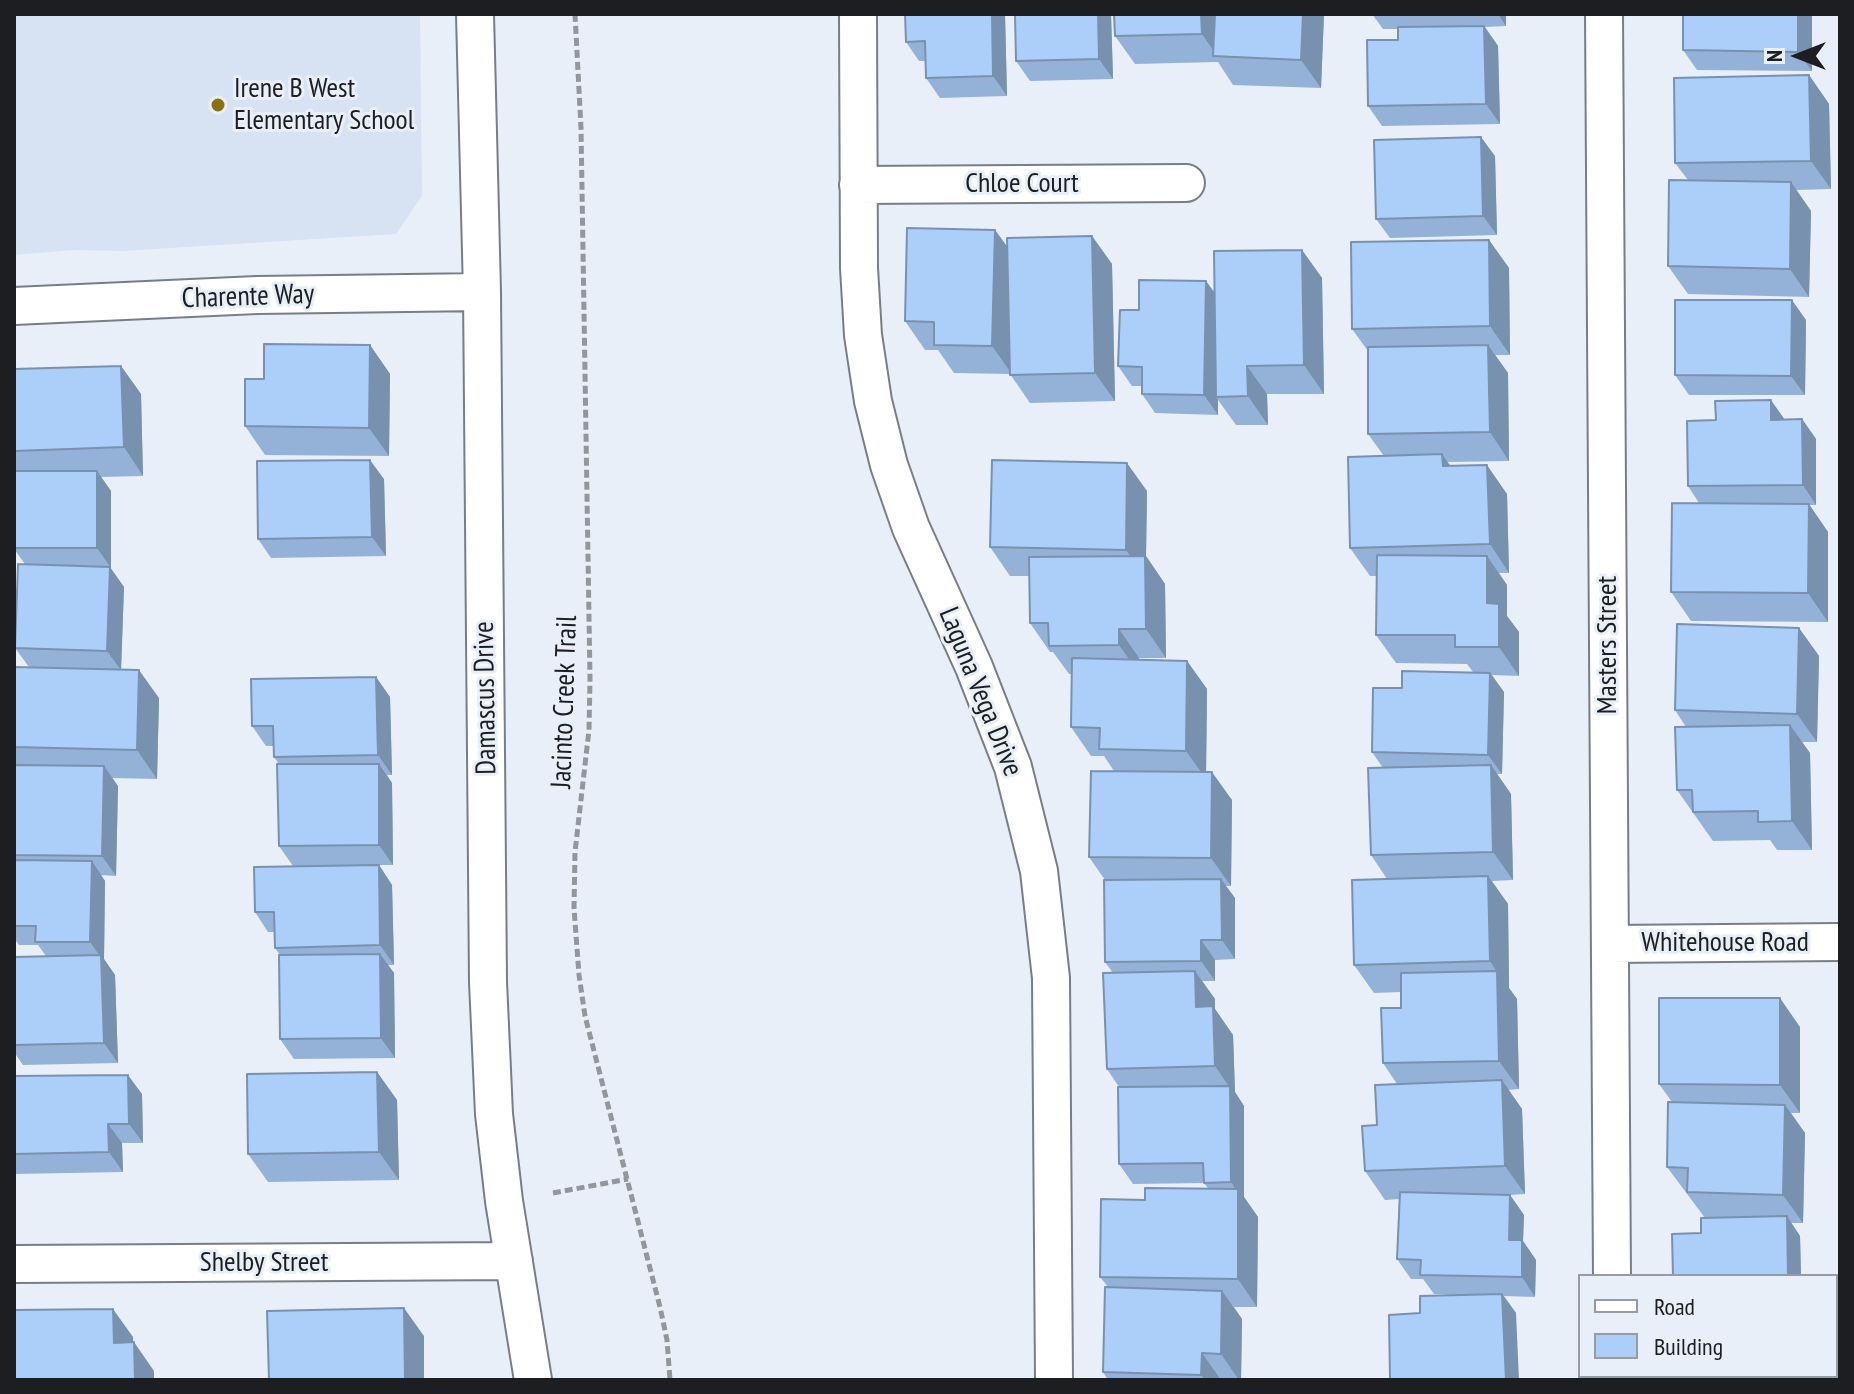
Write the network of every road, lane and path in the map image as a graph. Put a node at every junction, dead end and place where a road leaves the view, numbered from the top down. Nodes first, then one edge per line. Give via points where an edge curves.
1 (475, 14) edge
2 (575, 14) edge
3 (858, 14) edge
4 (1604, 14) edge
5 (1186, 183) dead end
6 (858, 185) junction
7 (482, 292) junction
8 (14, 306) edge
9 (1840, 942) edge
10 (1610, 944) junction
11 (628, 1179) junction
12 (553, 1193) dead end
13 (514, 1261) junction
14 (14, 1264) edge
15 (1612, 1274) edge
16 (533, 1380) edge
17 (670, 1380) edge
18 (1054, 1380) edge

1 - 7 street, Damascus Drive
2 - 11 path, Jacinto Creek Trail via 590,679 574,908 585,1016
3 - 6 street, Laguna Vega Drive
4 - 10 street, Masters Street
5 - 6 street, Chloe Court
6 - 18 street, Laguna Vega Drive via 863,335 889,465 1013,767 1039,871 1051,978
7 - 8 street, Charente Way
7 - 13 street, Damascus Drive via 488,982 494,1114
9 - 10 street, Whitehouse Road
10 - 15 street, Masters Street
11 - 12 path
11 - 17 path, Jacinto Creek Trail via 663,1318
13 - 14 street, Shelby Street
13 - 16 street, Damascus Drive

